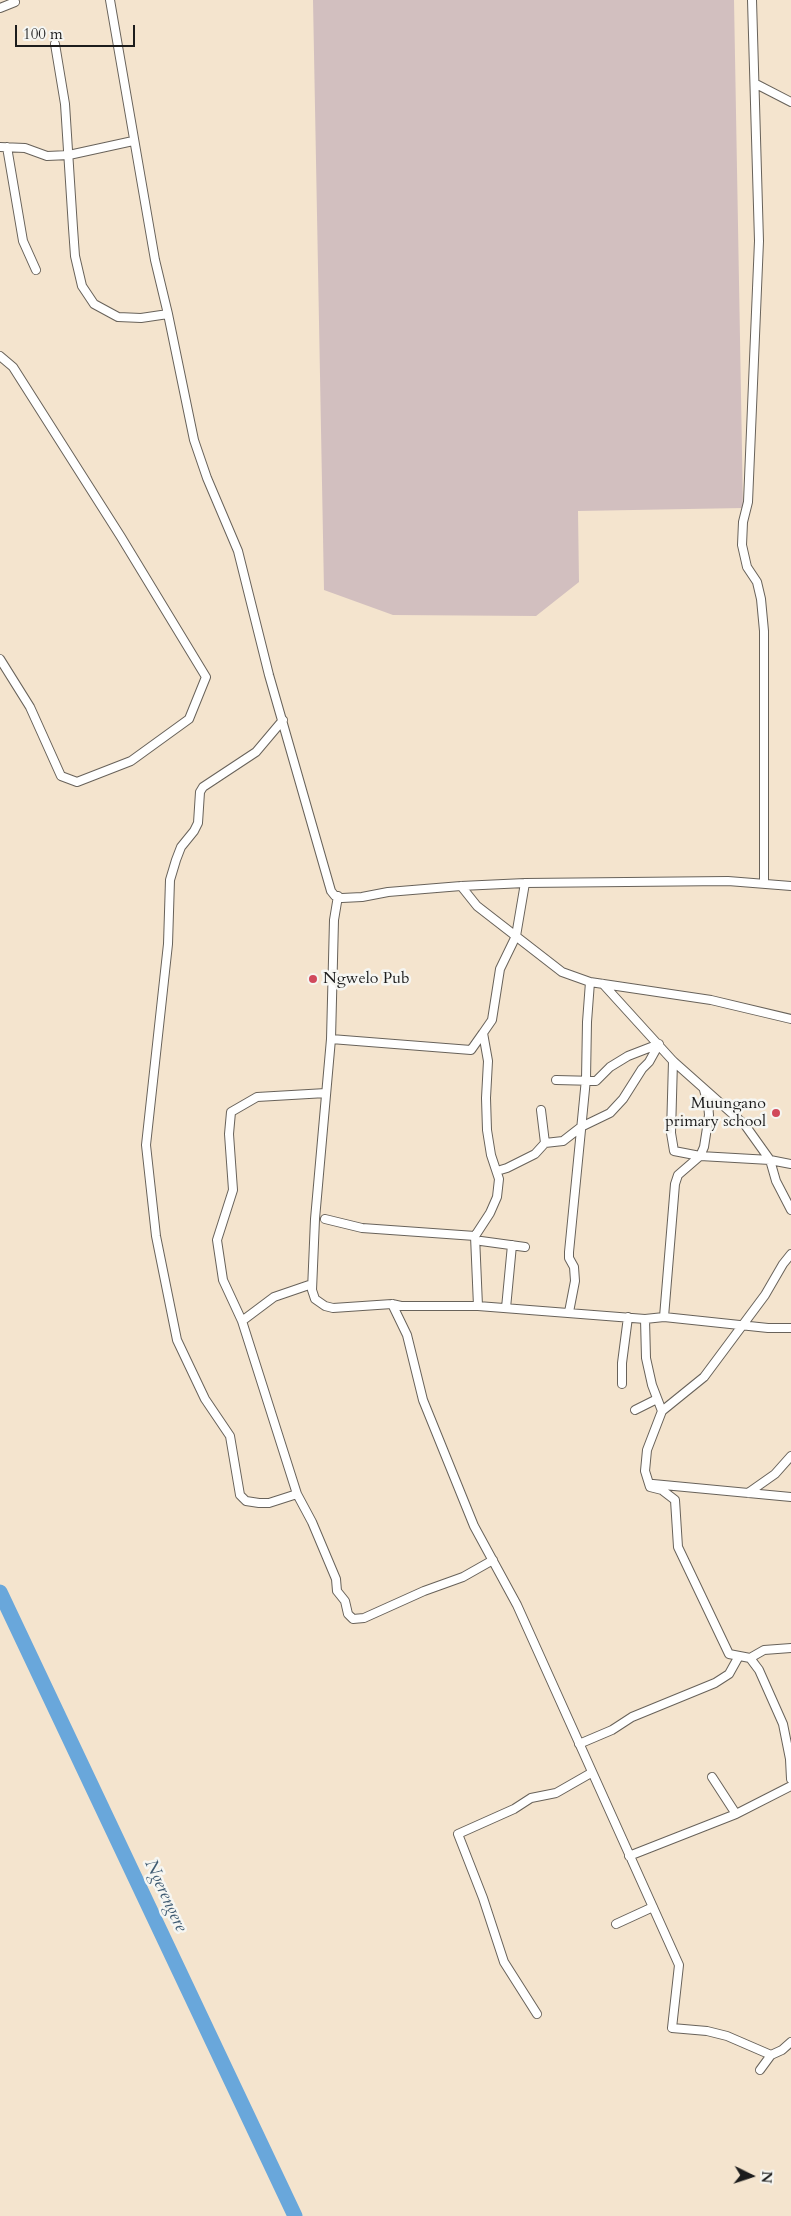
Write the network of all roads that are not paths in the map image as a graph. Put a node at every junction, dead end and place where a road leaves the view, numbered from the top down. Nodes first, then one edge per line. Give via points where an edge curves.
1 (110, 0) edge
2 (752, 0) edge
3 (15, 2) dead end
4 (0, 8) edge
5 (55, 44) dead end
6 (756, 84) junction
7 (791, 102) edge
8 (133, 141) junction
9 (4, 147) edge
10 (70, 155) junction
11 (36, 270) dead end
12 (168, 314) junction
13 (0, 356) edge
14 (0, 659) edge
15 (282, 720) junction
16 (525, 883) junction
17 (764, 883) junction
18 (461, 886) junction
19 (791, 886) edge
20 (338, 896) junction
21 (516, 936) junction
22 (590, 982) junction
23 (603, 984) junction
24 (791, 1019) edge
25 (483, 1033) junction
26 (331, 1038) junction
27 (659, 1044) junction
28 (673, 1061) junction
29 (556, 1080) dead end
30 (586, 1082) junction
31 (704, 1090) junction
32 (326, 1093) junction
33 (541, 1110) dead end
34 (582, 1127) junction
35 (546, 1143) junction
36 (700, 1156) junction
37 (770, 1160) junction
38 (791, 1164) edge
39 (497, 1170) junction
40 (791, 1210) edge
41 (325, 1218) dead end
42 (478, 1238) junction
43 (512, 1245) junction
44 (525, 1247) dead end
45 (791, 1254) edge
46 (312, 1284) junction
47 (392, 1304) junction
48 (478, 1306) junction
49 (506, 1308) junction
50 (569, 1312) junction
51 (628, 1317) junction
52 (664, 1317) junction
53 (645, 1319) junction
54 (242, 1321) junction
55 (742, 1325) junction
56 (791, 1328) edge
57 (622, 1384) dead end
58 (657, 1399) junction
59 (635, 1410) dead end
60 (662, 1412) junction
61 (791, 1456) edge
62 (648, 1483) junction
63 (748, 1493) junction
64 (297, 1494) junction
65 (791, 1497) edge
66 (492, 1560) junction
67 (791, 1648) edge
68 (738, 1656) junction
69 (750, 1658) junction
70 (578, 1744) junction
71 (591, 1773) junction
72 (712, 1777) dead end
73 (791, 1778) edge
74 (791, 1786) edge
75 (736, 1814) junction
76 (629, 1856) junction
77 (652, 1907) junction
78 (616, 1924) dead end
79 (537, 2014) dead end
80 (791, 2042) edge
81 (791, 2048) edge
82 (782, 2050) junction
83 (771, 2055) junction
84 (760, 2070) dead end

1 - 8 street
2 - 6 street
3 - 4 street
5 - 10 street
6 - 7 street
6 - 17 street via 758,275 748,502 742,545 747,567 757,582 764,631
8 - 10 street
8 - 12 street
9 - 10 street via 25,148 47,156
9 - 11 street via 23,241
10 - 12 street via 75,256 82,286 94,304 118,317
12 - 15 street via 194,440 238,551
13 - 14 street via 13,367 206,677 189,718 131,761 77,782 61,776 30,707
15 - 20 street via 322,864 331,891
15 - 64 street via 256,752 203,787 198,823 176,860 170,880 168,944 146,1145 156,1236 178,1340 205,1399 230,1436 240,1495 246,1501 269,1503
16 - 17 street
16 - 18 street
16 - 21 street
17 - 19 street
18 - 20 street via 362,897
18 - 21 street via 477,906
20 - 26 street via 334,920
21 - 22 street via 562,972
21 - 25 street via 500,969 492,1020
22 - 23 street
22 - 30 street
23 - 24 street via 710,1000
23 - 27 street
25 - 26 street via 471,1050
25 - 39 street via 488,1061 487,1130
26 - 32 street
27 - 28 street
27 - 30 street via 628,1056 596,1081
27 - 34 street via 623,1099 610,1113
28 - 31 street
28 - 36 street via 671,1134 674,1151
29 - 30 street
30 - 34 street
31 - 36 street via 709,1115 707,1136
31 - 37 street via 744,1124
32 - 46 street
32 - 54 street via 257,1097 231,1112 228,1134 233,1190 217,1240 223,1280
33 - 35 street
34 - 35 street via 563,1141
34 - 50 street via 569,1252 575,1281
35 - 39 street via 535,1154
36 - 37 street
36 - 52 street via 678,1175 675,1184
37 - 38 street
37 - 40 street via 776,1181
39 - 42 street via 497,1197
41 - 42 street via 362,1228
42 - 43 street
42 - 48 street
43 - 44 street
43 - 49 street
45 - 55 street via 766,1295
46 - 47 street via 315,1299 333,1308
46 - 54 street via 274,1297
47 - 48 street
47 - 66 street via 407,1335 423,1400 441,1448
48 - 49 street
49 - 50 street
50 - 51 street
51 - 53 street
51 - 57 street
52 - 53 street
52 - 55 street
53 - 58 street via 646,1358
54 - 64 street
55 - 56 street
55 - 60 street via 704,1377
58 - 59 street
58 - 60 street
60 - 62 street via 647,1450 645,1472
61 - 63 street via 775,1474
62 - 63 street
62 - 68 street via 675,1500 678,1547 729,1654
63 - 65 street
64 - 66 street via 336,1579 337,1591 353,1619 364,1618 424,1590 463,1577
66 - 70 street via 517,1605
67 - 69 street via 764,1650
68 - 69 street
68 - 70 street via 729,1674 715,1682
69 - 73 street via 759,1670 783,1724
70 - 71 street
71 - 76 street
71 - 79 street via 556,1793 531,1798 458,1834 504,1962
72 - 75 street
74 - 75 street
75 - 76 street
76 - 77 street
77 - 78 street
77 - 83 street via 679,1965 672,2028 727,2036
80 - 82 street
81 - 82 street
82 - 83 street
83 - 84 street

